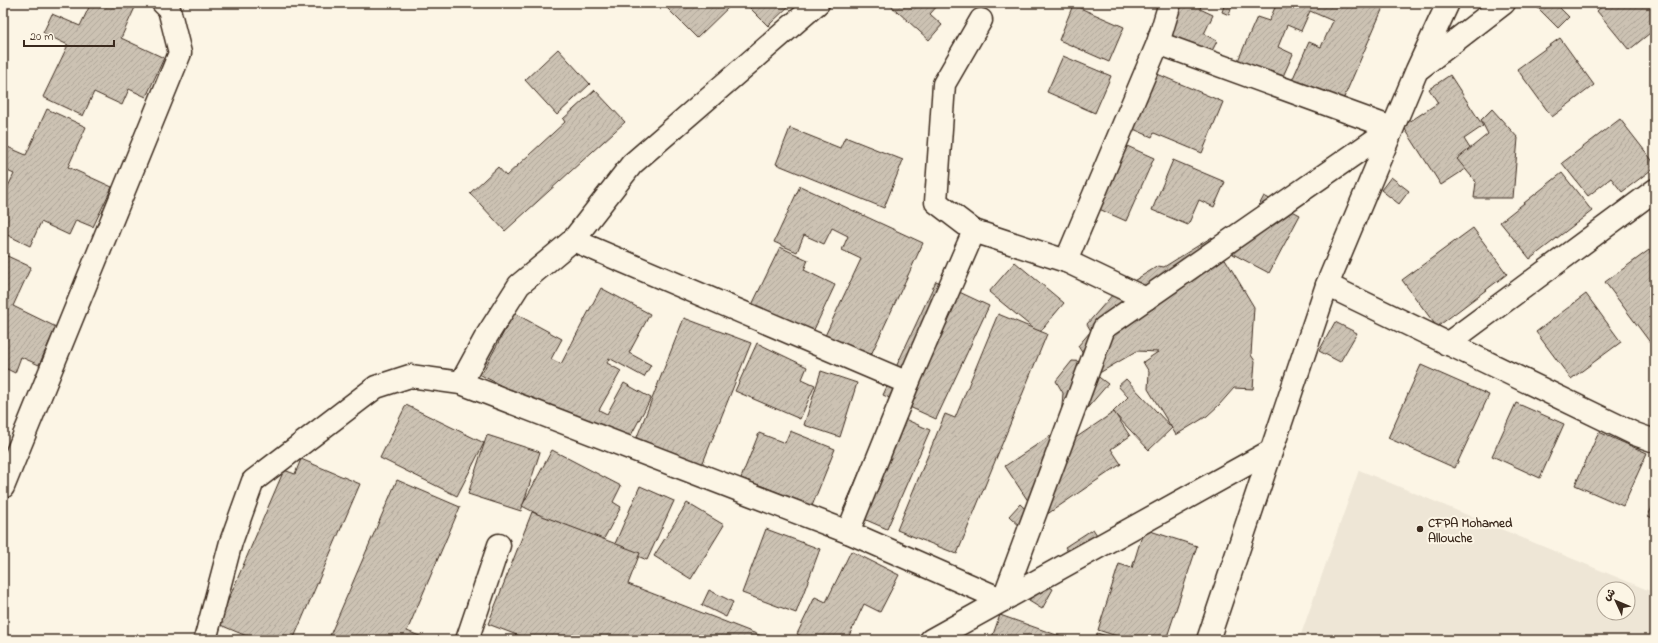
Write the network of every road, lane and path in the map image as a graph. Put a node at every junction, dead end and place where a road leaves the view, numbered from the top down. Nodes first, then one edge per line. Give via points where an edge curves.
1 (162, 3) edge
2 (818, 3) edge
3 (1170, 3) edge
4 (1448, 3) edge
5 (1504, 3) edge
6 (981, 20) dead end
7 (1158, 43) junction
8 (1417, 70) junction
9 (1392, 128) junction
10 (1655, 190) edge
11 (974, 231) junction
12 (573, 240) junction
13 (1066, 261) junction
14 (1327, 285) junction
15 (1146, 299) junction
16 (1447, 344) junction
17 (461, 383) junction
18 (908, 383) junction
19 (1655, 441) edge
20 (1271, 451) junction
21 (3, 487) edge
22 (848, 532) junction
23 (499, 545) dead end
24 (1003, 600) junction
25 (205, 640) edge
26 (467, 640) edge
27 (931, 640) edge
28 (1208, 640) edge

1 - 21 street via 169,9 180,53
2 - 12 street via 632,164
3 - 7 street
4 - 8 street
5 - 8 street
6 - 11 street via 944,84 936,202
7 - 9 street
7 - 13 street
8 - 9 street
9 - 14 street
9 - 15 street
10 - 16 street
11 - 13 street
11 - 18 street
12 - 17 street via 519,285
12 - 18 street
13 - 15 street
14 - 16 street
14 - 20 street
15 - 24 street via 1104,328
16 - 19 street via 1635,434
17 - 22 street
17 - 25 street via 410,376 376,387 253,481 231,542
18 - 22 street
20 - 24 street
20 - 28 street
22 - 24 street
23 - 26 street
24 - 27 street

